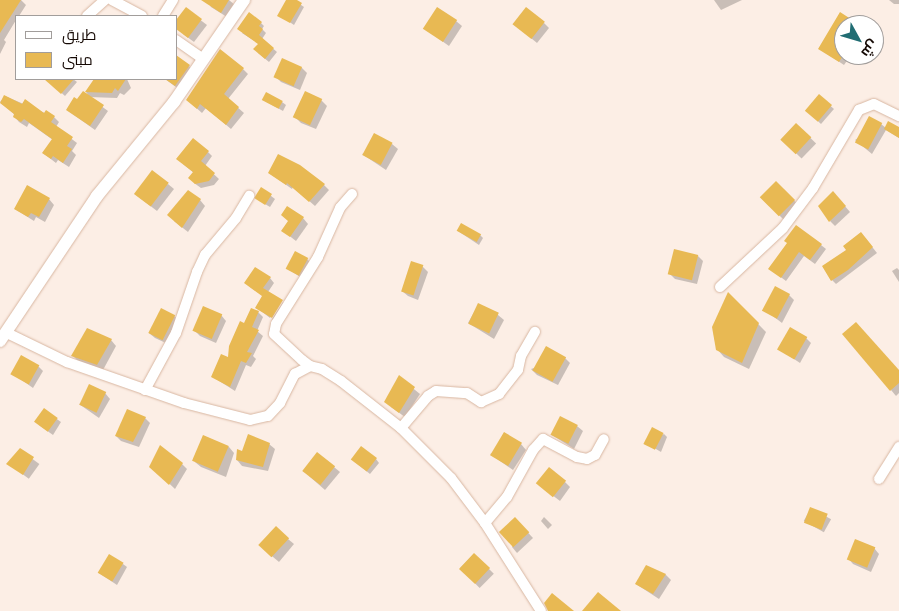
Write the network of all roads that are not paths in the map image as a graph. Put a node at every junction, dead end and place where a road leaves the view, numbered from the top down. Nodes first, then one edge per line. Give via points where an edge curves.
1 (105, 0) edge
2 (112, 0) edge
3 (173, 0) edge
4 (244, 0) edge
5 (88, 15) edge
6 (140, 15) edge
7 (164, 15) edge
8 (178, 41) edge
9 (203, 59) junction
10 (899, 116) edge
11 (352, 194) dead end
12 (249, 196) dead end
13 (720, 287) dead end
14 (535, 332) dead end
15 (3, 337) edge
16 (310, 366) junction
17 (144, 390) junction
18 (401, 428) junction
19 (604, 439) dead end
20 (899, 447) edge
21 (879, 479) dead end
22 (485, 524) junction
23 (541, 611) edge

1 - 5 street
2 - 6 street
3 - 7 street
4 - 9 street
8 - 9 street
9 - 15 street via 174,102 97,196
10 - 13 street via 874,104 859,110 814,188 783,228
11 - 16 street via 340,208 318,257 273,329 278,338
12 - 17 street via 236,218 205,255 176,333
14 - 18 street via 521,356 518,370 499,394 481,402 468,394 436,391
15 - 17 street
16 - 17 street via 295,374 280,404 268,416 250,420
16 - 18 street via 322,369 341,381
18 - 22 street via 451,478
19 - 22 street via 595,456 587,459 577,458 543,440 533,450 507,497
20 - 21 street
22 - 23 street

